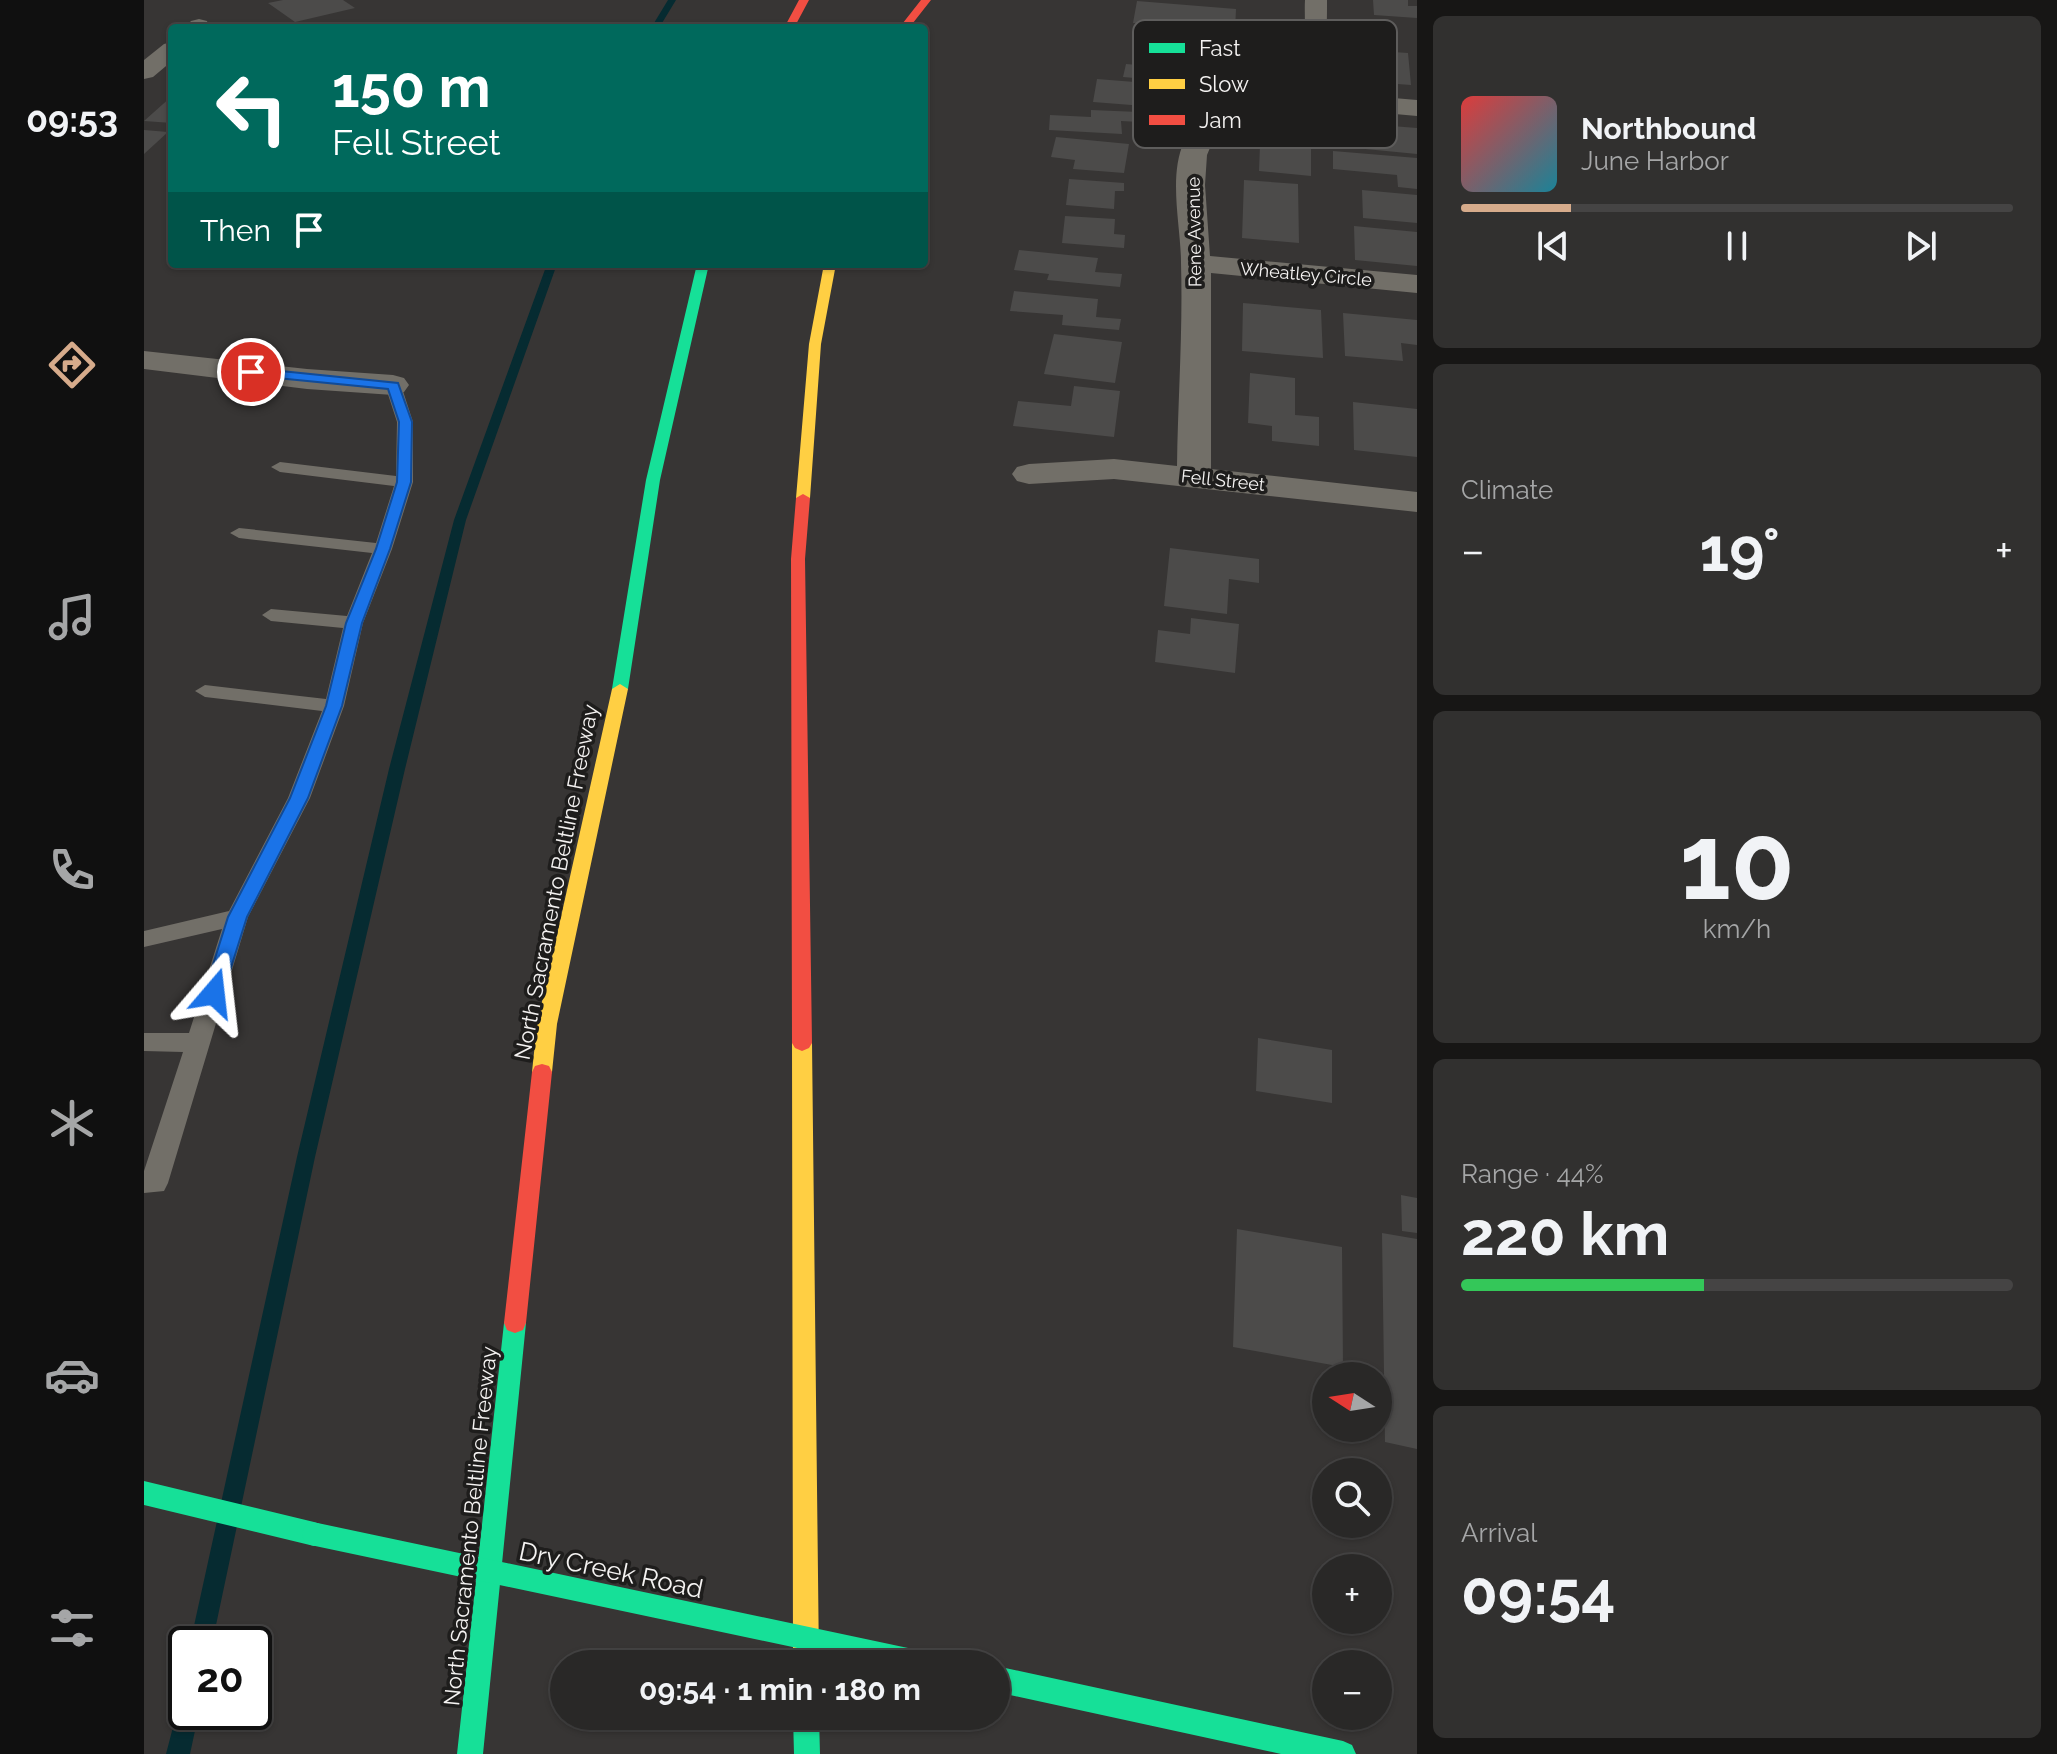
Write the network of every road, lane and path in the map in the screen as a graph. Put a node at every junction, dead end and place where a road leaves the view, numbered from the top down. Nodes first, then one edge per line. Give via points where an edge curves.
1 (804, 0) edge
2 (905, 0) edge
3 (926, 0) edge
4 (1316, 0) edge
5 (1314, 20) edge
6 (791, 24) edge
7 (895, 24) edge
8 (907, 24) edge
9 (168, 52) edge
10 (144, 72) edge
11 (1397, 106) edge
12 (1417, 108) edge
13 (1196, 148) edge
14 (1196, 263) junction
15 (702, 268) edge
16 (829, 268) edge
17 (1417, 284) edge
18 (144, 360) edge
19 (393, 385) joint
20 (280, 467) dead end
21 (1029, 474) dead end
22 (1194, 476) junction
23 (404, 482) junction
24 (1417, 502) edge
25 (239, 533) dead end
26 (383, 549) junction
27 (271, 615) dead end
28 (354, 623) junction
29 (205, 691) dead end
30 (334, 706) junction
31 (237, 917) junction
32 (144, 939) edge
33 (144, 1042) edge
34 (198, 1043) junction
35 (144, 1182) edge
36 (144, 1493) edge
37 (806, 1650) edge
38 (862, 1650) edge
39 (1010, 1682) edge
40 (806, 1730) edge
41 (470, 1754) edge
42 (807, 1754) edge
43 (1343, 1754) edge

1 - 6 main road
2 - 7 main road
3 - 8 main road
4 - 5 street, Rene Avenue
9 - 10 street
11 - 12 street
13 - 14 street, Rene Avenue
14 - 17 street, Wheatley Circle
14 - 22 street, Rene Avenue
15 - 41 main road, North Sacramento Beltline Freeway via 653,480 620,687 547,1024
16 - 37 main road via 815,344 798,559
18 - 19 street
19 - 23 lane via 405,422
20 - 23 lane
21 - 22 street, Fell Street via 1114,469
22 - 24 street, Fell Street
23 - 26 lane
25 - 26 lane
26 - 28 lane
27 - 28 lane
28 - 30 lane
29 - 30 lane
30 - 31 lane via 299,798
31 - 32 lane
31 - 34 lane
33 - 34 lane
34 - 35 lane via 155,1183
36 - 38 main road, Dry Creek Road, bridge
39 - 43 main road
40 - 42 main road

